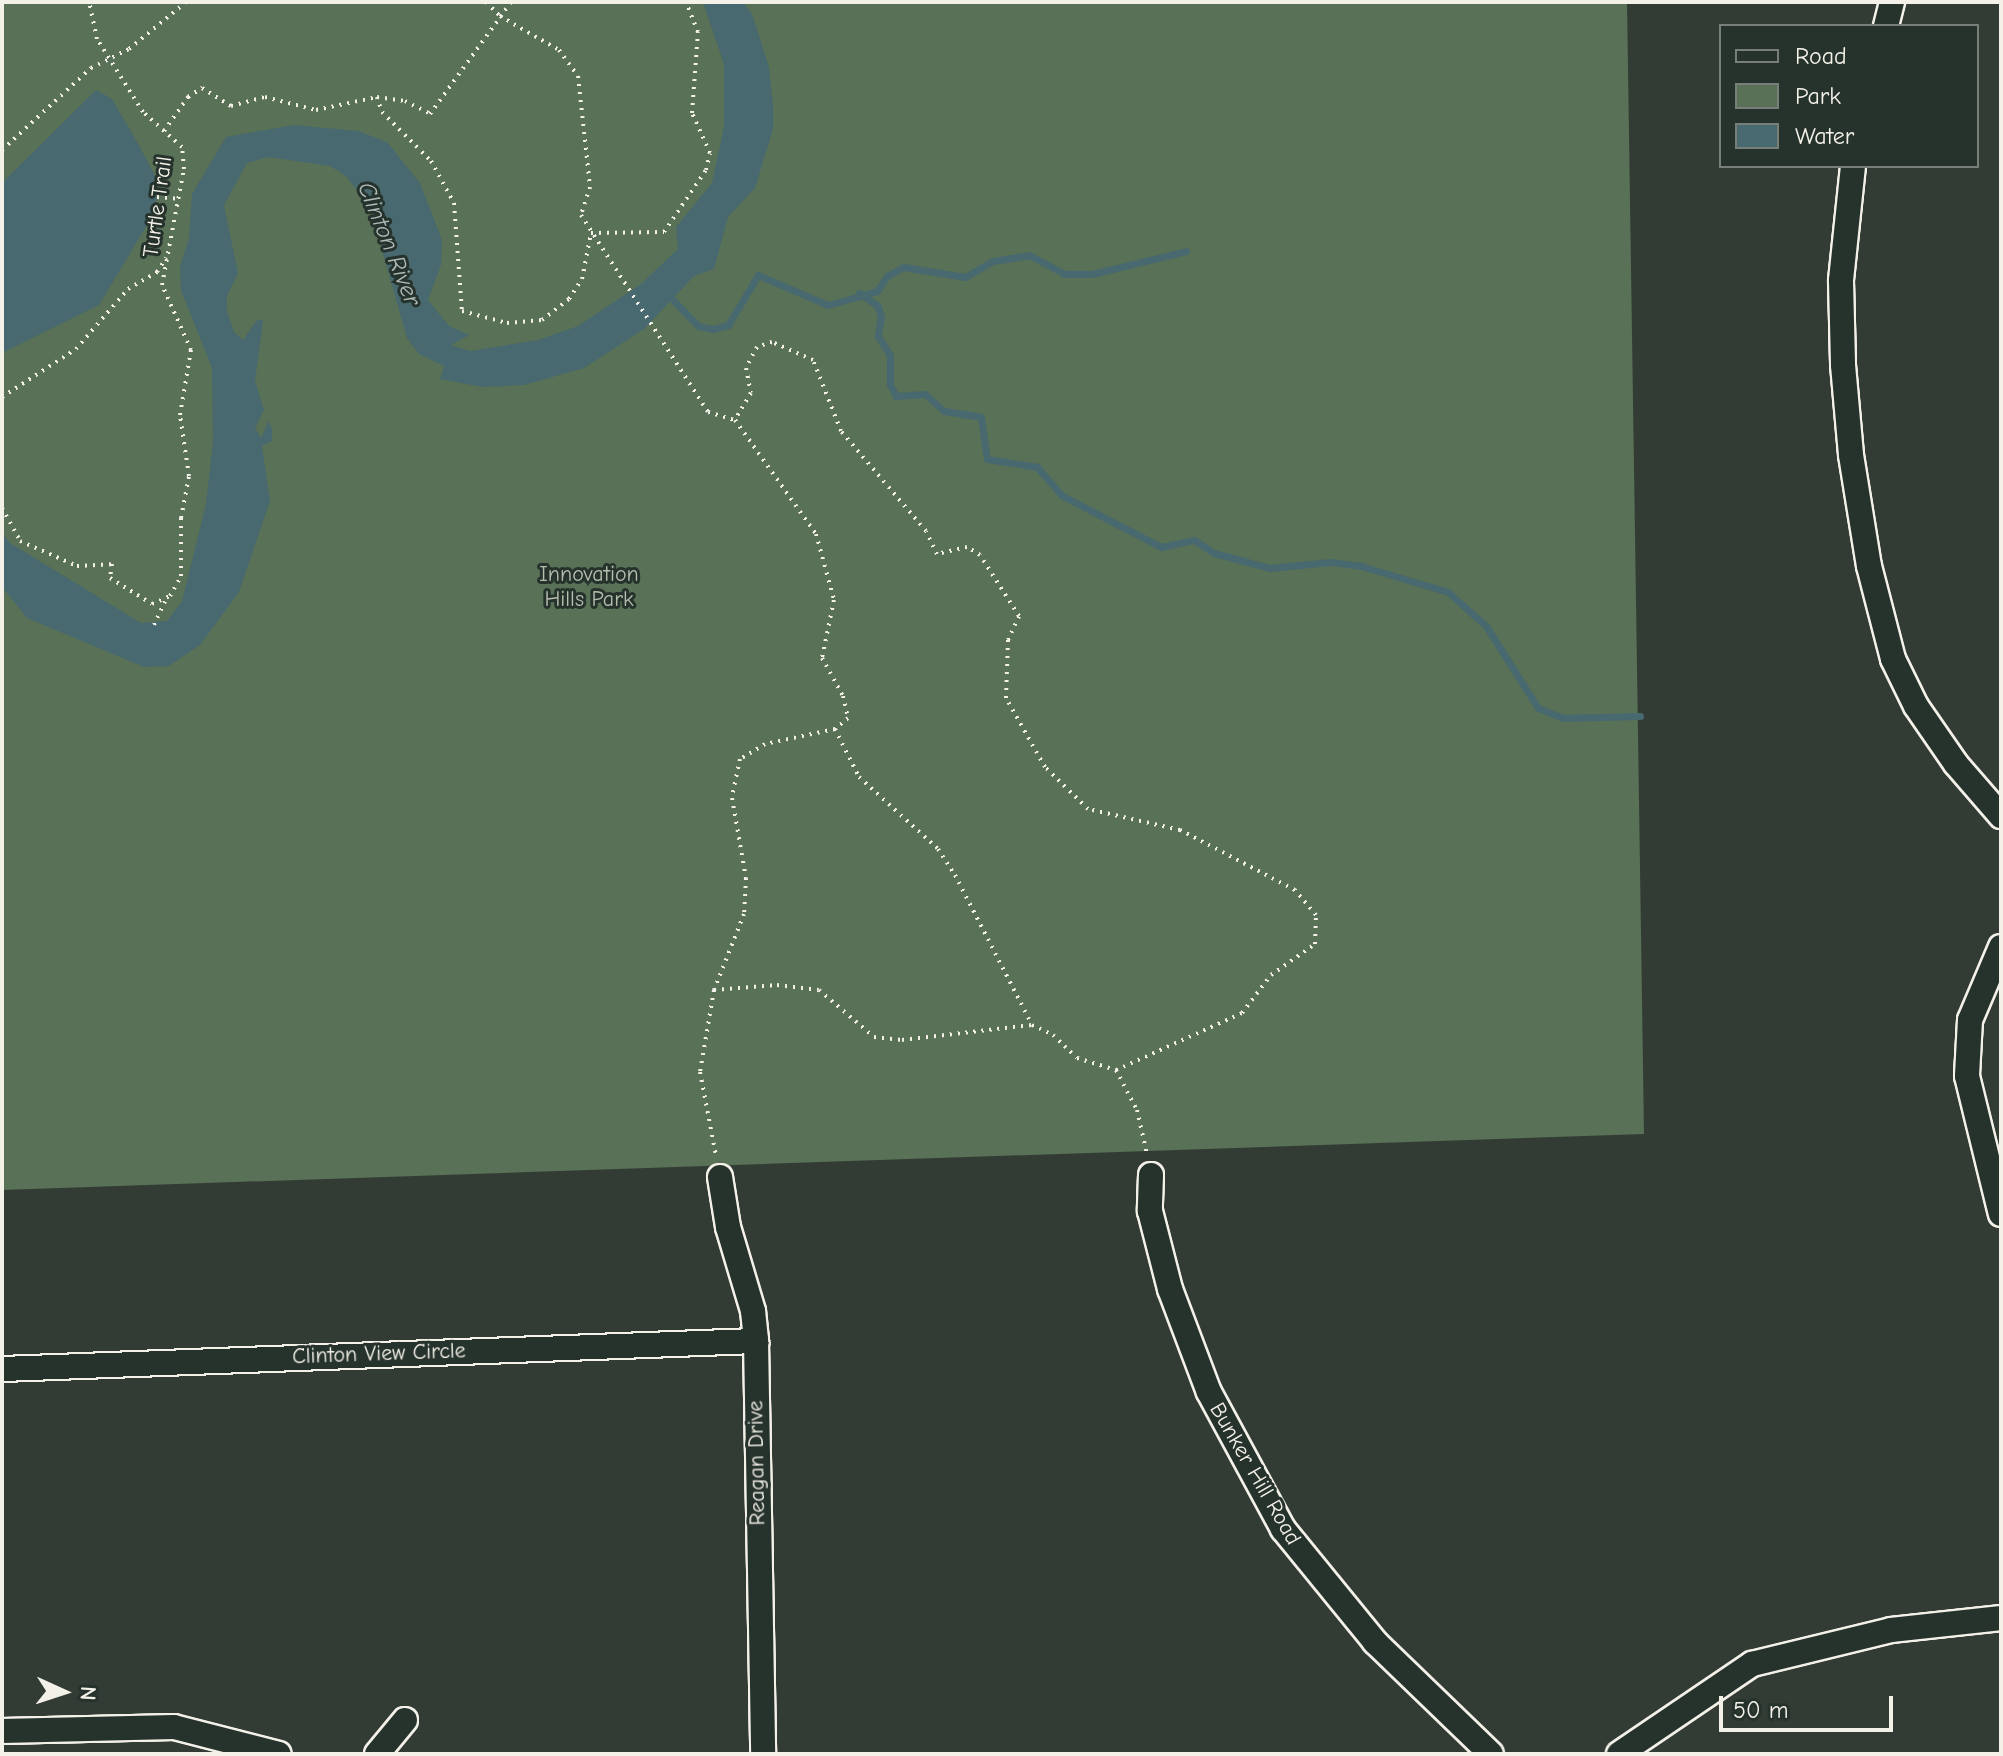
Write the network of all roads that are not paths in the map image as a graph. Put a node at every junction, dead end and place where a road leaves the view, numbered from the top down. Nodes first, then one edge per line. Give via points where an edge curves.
1 (1892, 2) edge
2 (1886, 24) edge
3 (1853, 168) edge
4 (2001, 816) edge
5 (2001, 947) edge
6 (1151, 1175) road end
7 (720, 1177) road end
8 (2001, 1214) edge
9 (756, 1341) junction
10 (2, 1369) edge
11 (2001, 1618) edge
12 (405, 1720) dead end
13 (2, 1731) edge
14 (279, 1754) edge
15 (377, 1754) edge
16 (763, 1754) edge
17 (1491, 1754) edge
18 (1619, 1754) edge

1 - 2 street
3 - 4 street via 1841,281 1843,365 1869,566 1893,659 1916,706
5 - 8 street via 1970,1020 1967,1076
6 - 17 street, Bunker Hill Road via 1150,1211 1170,1289 1209,1392 1283,1529 1375,1642
7 - 9 street, Reagan Drive
9 - 10 street, Clinton View Circle
9 - 16 street, Reagan Drive
11 - 18 street via 1891,1630 1752,1664
12 - 15 street
13 - 14 street via 174,1727

